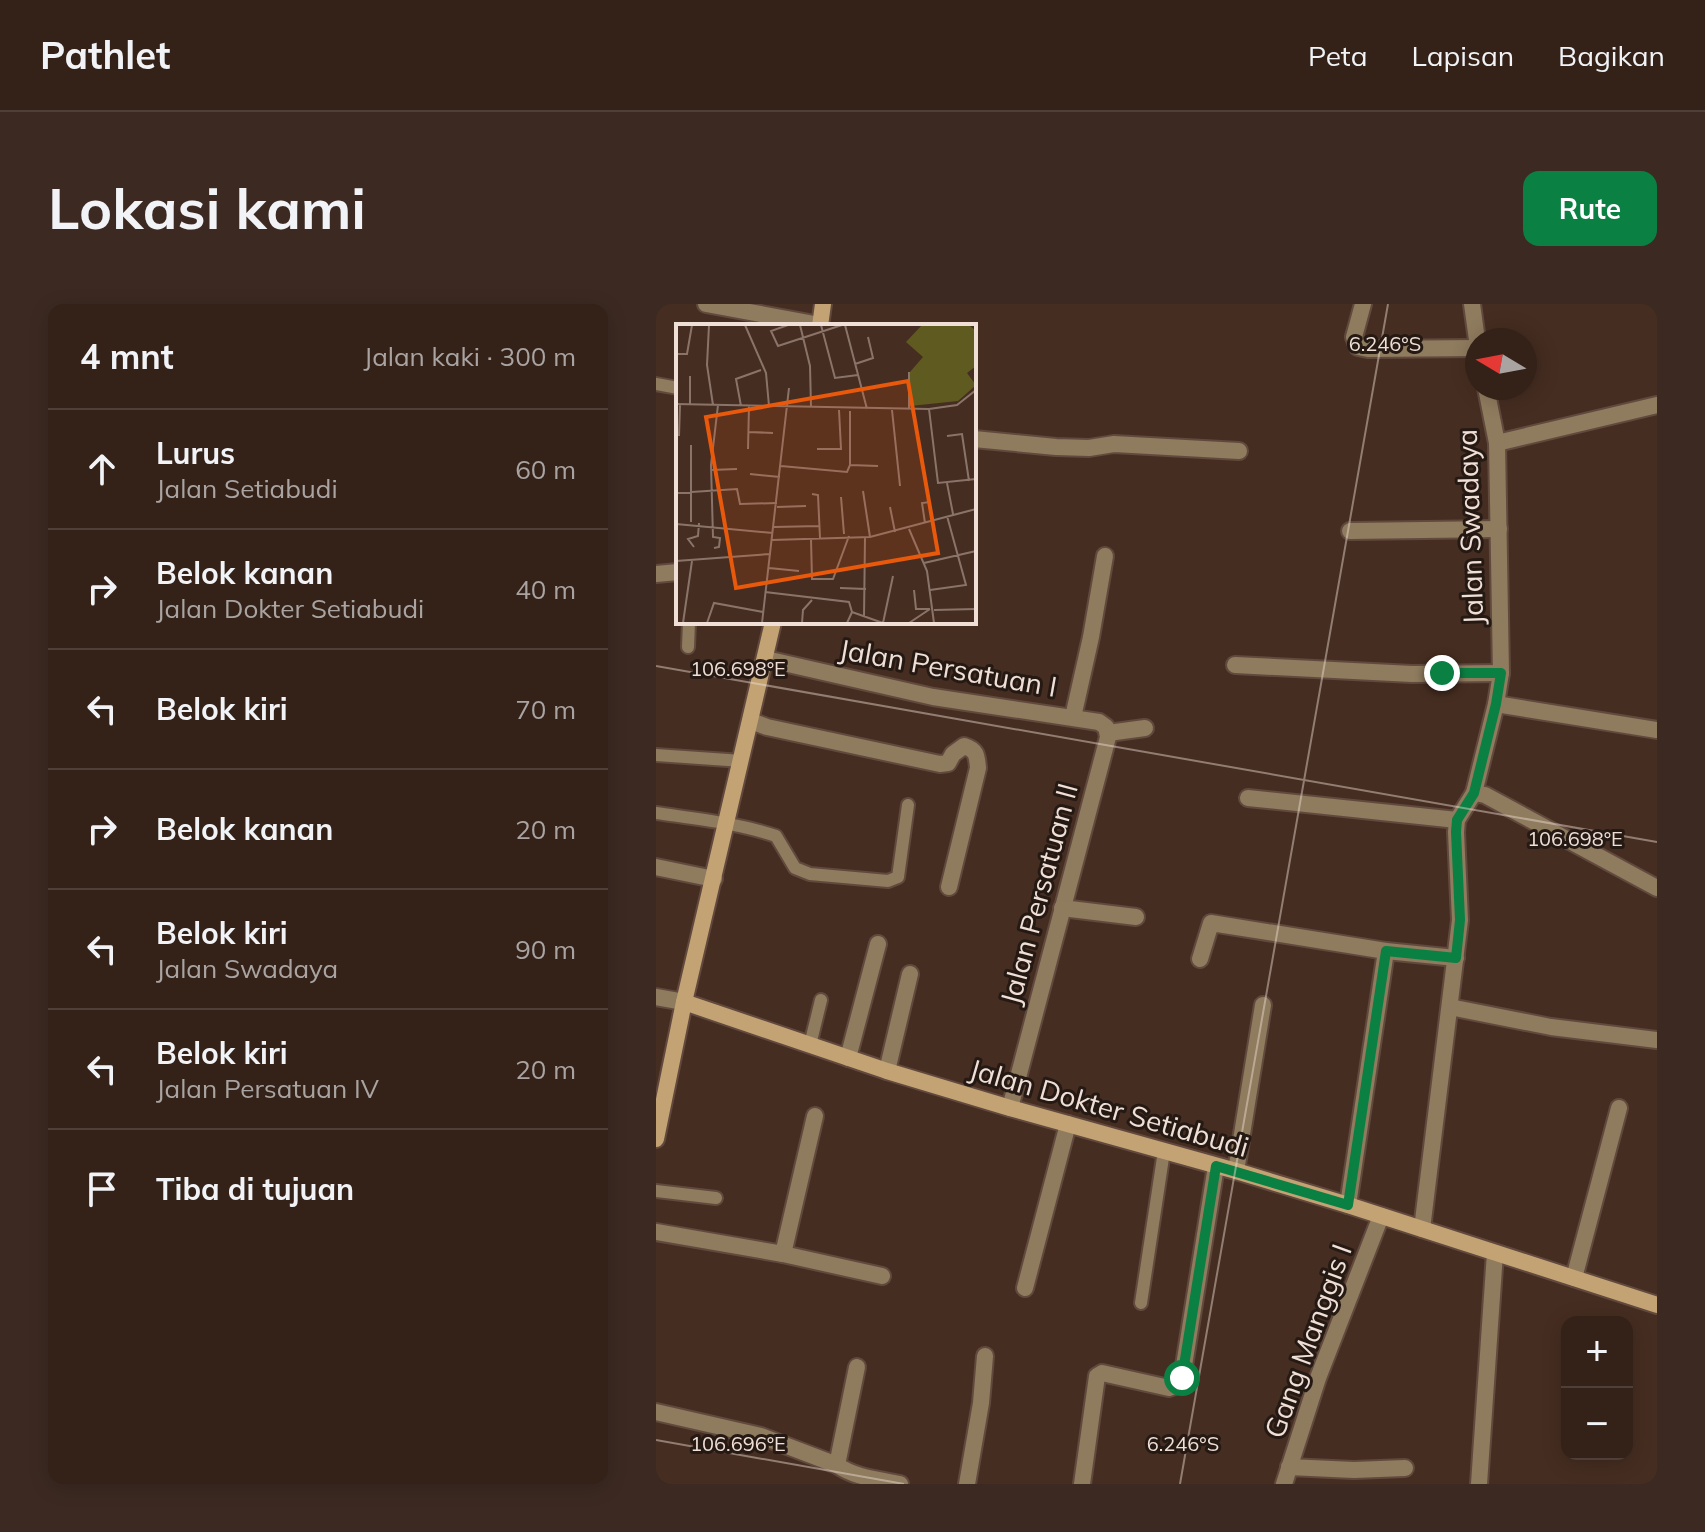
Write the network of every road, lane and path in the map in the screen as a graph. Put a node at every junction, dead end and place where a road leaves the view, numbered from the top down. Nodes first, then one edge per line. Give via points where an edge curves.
1 (706, 304) edge
2 (823, 304) edge
3 (1363, 304) edge
4 (1472, 304) edge
5 (815, 324) edge
6 (820, 324) edge
7 (1475, 328) edge
8 (1465, 348) edge
9 (656, 384) edge
10 (676, 388) edge
11 (1488, 400) edge
12 (1657, 405) edge
13 (976, 439) edge
14 (1497, 443) junction
15 (1239, 451) dead end
16 (1499, 529) junction
17 (1350, 531) dead end
18 (1105, 556) dead end
19 (676, 572) edge
20 (656, 574) edge
21 (689, 624) edge
22 (773, 624) edge
23 (688, 647) dead end
24 (766, 659) junction
25 (1235, 665) dead end
26 (1501, 673) junction
27 (1496, 704) junction
28 (1073, 717) junction
29 (751, 721) junction
30 (1145, 728) dead end
31 (1657, 730) edge
32 (1108, 733) junction
33 (656, 755) edge
34 (742, 761) junction
35 (1474, 793) junction
36 (1248, 798) dead end
37 (908, 805) dead end
38 (656, 813) edge
39 (1457, 820) junction
40 (727, 823) junction
41 (656, 867) edge
42 (714, 879) junction
43 (949, 887) dead end
44 (1657, 888) edge
45 (1062, 908) junction
46 (1136, 917) dead end
47 (878, 944) dead end
48 (1386, 951) junction
49 (1456, 958) junction
50 (1200, 959) dead end
51 (910, 974) dead end
52 (656, 997) edge
53 (821, 1000) dead end
54 (684, 1002) junction
55 (1263, 1005) dead end
56 (1450, 1007) junction
57 (1657, 1040) edge
58 (810, 1045) junction
59 (848, 1058) junction
60 (887, 1071) junction
61 (1010, 1108) junction
62 (1619, 1108) dead end
63 (658, 1116) edge
64 (815, 1116) dead end
65 (1068, 1124) junction
66 (656, 1139) edge
67 (1164, 1151) junction
68 (1216, 1166) junction
69 (1236, 1171) junction
70 (656, 1191) edge
71 (716, 1198) dead end
72 (1348, 1205) junction
73 (1381, 1216) junction
74 (1422, 1229) junction
75 (656, 1232) edge
76 (1495, 1253) junction
77 (783, 1254) junction
78 (882, 1276) dead end
79 (1574, 1278) junction
80 (1025, 1288) dead end
81 (1141, 1303) dead end
82 (1657, 1305) edge
83 (985, 1356) dead end
84 (857, 1367) dead end
85 (656, 1412) edge
86 (837, 1465) junction
87 (1289, 1467) junction
88 (1405, 1468) dead end
89 (900, 1484) edge
90 (967, 1484) edge
91 (1082, 1484) edge
92 (1284, 1484) edge
93 (1479, 1484) edge

1 - 5 street
2 - 6 street
3 - 8 street via 1354,337 1358,347
4 - 7 street
9 - 10 lane
11 - 14 street, Jalan Swadaya
12 - 14 street
13 - 15 street via 1056,447 1114,444
14 - 16 street, Jalan Swadaya
16 - 17 street
16 - 26 street, Jalan Swadaya
18 - 28 street
19 - 20 street
21 - 23 lane
22 - 24 street
24 - 28 street, Jalan Persatuan I via 933,697
24 - 29 street
25 - 26 street
26 - 27 street, Jalan Swadaya
27 - 31 street
27 - 35 street, Jalan Swadaya
28 - 32 street via 1099,722
29 - 34 street
29 - 43 street via 940,764 964,746 972,749 978,768
30 - 32 street
32 - 45 street, Jalan Persatuan II
33 - 34 lane
34 - 40 street
35 - 39 street, Jalan Swadaya
35 - 44 street
36 - 39 street
37 - 40 lane via 898,877 888,881 810,874 795,868 776,836
38 - 40 lane
39 - 49 street
40 - 42 street
41 - 42 street
42 - 54 street
45 - 46 street
45 - 61 street, Jalan Persatuan II
47 - 59 street
48 - 49 street
48 - 50 street via 1211,923
48 - 72 street
49 - 56 street
51 - 60 street
52 - 54 street
53 - 58 lane
54 - 58 street, Jalan Dokter Setiabudi
54 - 63 street
55 - 69 street
56 - 57 street
56 - 74 street
58 - 59 street, Jalan Dokter Setiabudi
59 - 60 street, Jalan Dokter Setiabudi
60 - 61 street, Jalan Dokter Setiabudi
61 - 65 street, Jalan Dokter Setiabudi
62 - 79 street
63 - 66 street
64 - 77 street
65 - 67 street, Jalan Dokter Setiabudi
65 - 80 street
67 - 68 street, Jalan Dokter Setiabudi
67 - 81 lane
68 - 69 street, Jalan Dokter Setiabudi
68 - 91 street via 1182,1378 1169,1388 1097,1376
69 - 72 street, Jalan Dokter Setiabudi
70 - 71 lane
72 - 73 street, Jalan Dokter Setiabudi
73 - 74 street, Jalan Dokter Setiabudi
73 - 87 street, Gang Manggis I
74 - 76 street, Jalan Dokter Setiabudi
75 - 77 street
76 - 79 street, Jalan Dokter Setiabudi
76 - 93 street
77 - 78 street
79 - 82 street, Jalan Dokter Setiabudi
83 - 90 street
84 - 86 street
85 - 86 street via 761,1436
86 - 89 street via 861,1477
87 - 88 street
87 - 92 street, Gang Manggis I

